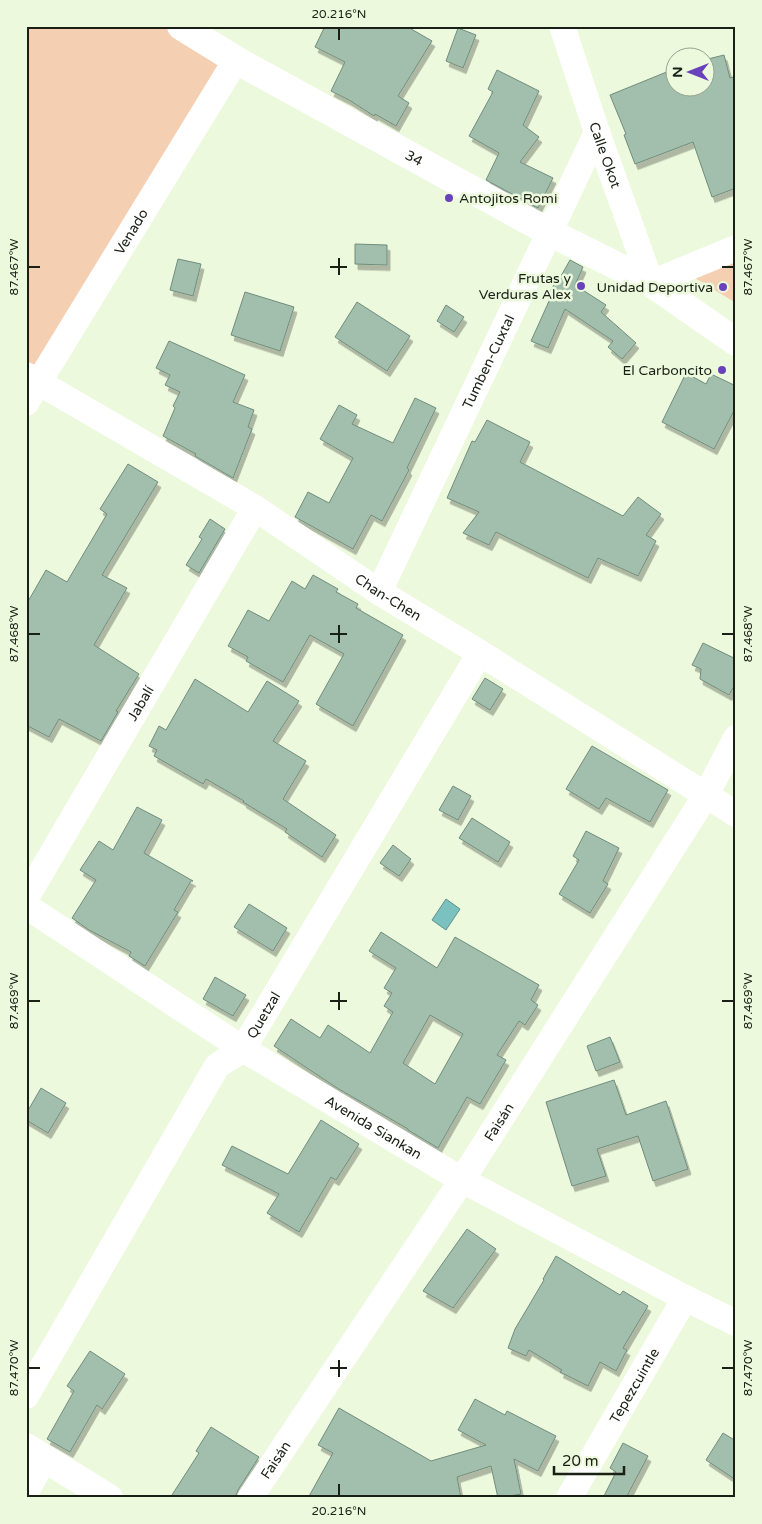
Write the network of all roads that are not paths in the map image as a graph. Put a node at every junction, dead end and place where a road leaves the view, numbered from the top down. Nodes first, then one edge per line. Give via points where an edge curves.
1 (181, 26) edge
2 (562, 26) edge
3 (236, 60) junction
4 (597, 132) junction
5 (549, 232) junction
6 (736, 248) edge
7 (651, 283) junction
8 (736, 342) edge
9 (31, 387) edge
10 (255, 508) junction
11 (379, 592) junction
12 (480, 653) junction
13 (736, 738) edge
14 (706, 795) junction
15 (736, 814) edge
16 (26, 898) edge
17 (26, 906) edge
18 (243, 1049) junction
19 (462, 1180) junction
20 (685, 1298) junction
21 (736, 1323) edge
22 (26, 1396) edge
23 (35, 1452) edge
24 (26, 1492) edge
25 (109, 1498) edge
26 (250, 1498) edge
27 (569, 1498) edge

1 - 3 street, 34
2 - 4 street, Calle Okot
3 - 5 street, 34
3 - 9 street, Venado
4 - 5 street, Tumben-Cuxtal
4 - 7 street, Calle Okot
5 - 7 street, 34
5 - 11 street, Tumben-Cuxtal
6 - 7 street
7 - 8 street, 34
9 - 10 street, Chan-Chen
10 - 11 street, Chan-Chen
10 - 16 street, Jabalí
11 - 12 street, Chan-Chen
12 - 14 street, Chan-Chen
12 - 18 street, Quetzal
13 - 14 street, Faisán
14 - 15 street, Chan-Chen
14 - 19 street, Faisán
17 - 18 street, Avenida Siankan
18 - 19 street, Avenida Siankan
18 - 22 street, Quetzal via 217,1066
19 - 20 street, Avenida Siankan
19 - 26 street, Faisán
20 - 21 street, Avenida Siankan
20 - 27 street, Tepezcuintle
23 - 24 street
23 - 25 street

